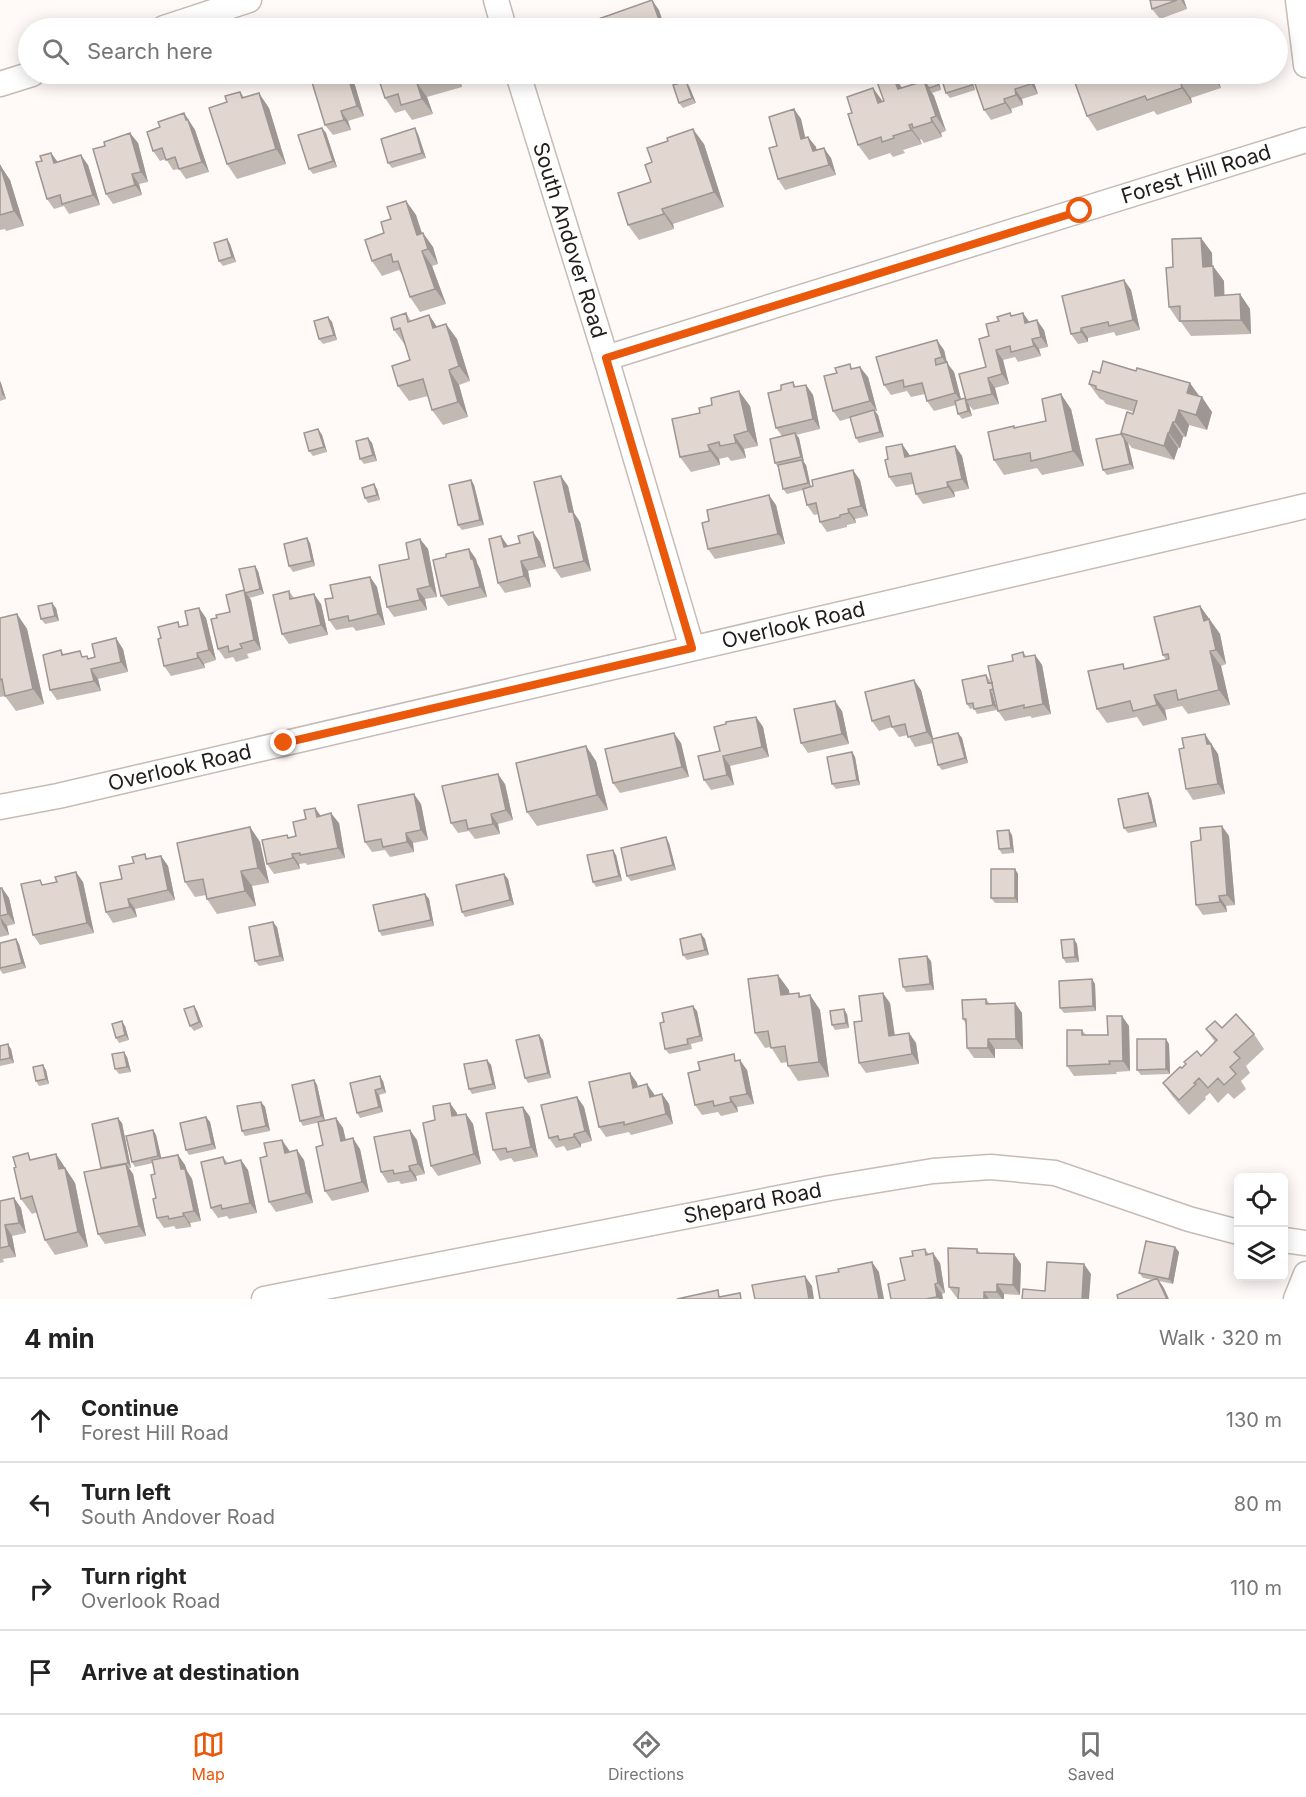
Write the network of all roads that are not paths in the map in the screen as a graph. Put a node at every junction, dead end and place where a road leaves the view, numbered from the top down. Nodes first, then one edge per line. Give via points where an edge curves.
1 (249, 0) edge
2 (496, 0) edge
3 (1298, 0) edge
4 (195, 18) edge
5 (501, 18) edge
6 (1306, 65) edge
7 (18, 78) edge
8 (0, 84) edge
9 (521, 84) edge
10 (1306, 140) edge
11 (606, 358) junction
12 (1306, 506) edge
13 (692, 648) junction
14 (0, 807) edge
15 (1234, 1231) edge
16 (1288, 1241) edge
17 (1306, 1244) edge
18 (1306, 1274) edge
19 (264, 1299) edge
20 (1296, 1299) edge

1 - 4 street
2 - 5 street
3 - 6 street
7 - 8 street
9 - 11 street, South Andover Road
10 - 11 street, Forest Hill Road
11 - 13 street, South Andover Road
12 - 13 street, Overlook Road
13 - 14 street, Overlook Road
15 - 19 street, Shepard Road via 1054,1173 991,1167 933,1171
16 - 17 street
18 - 20 street

